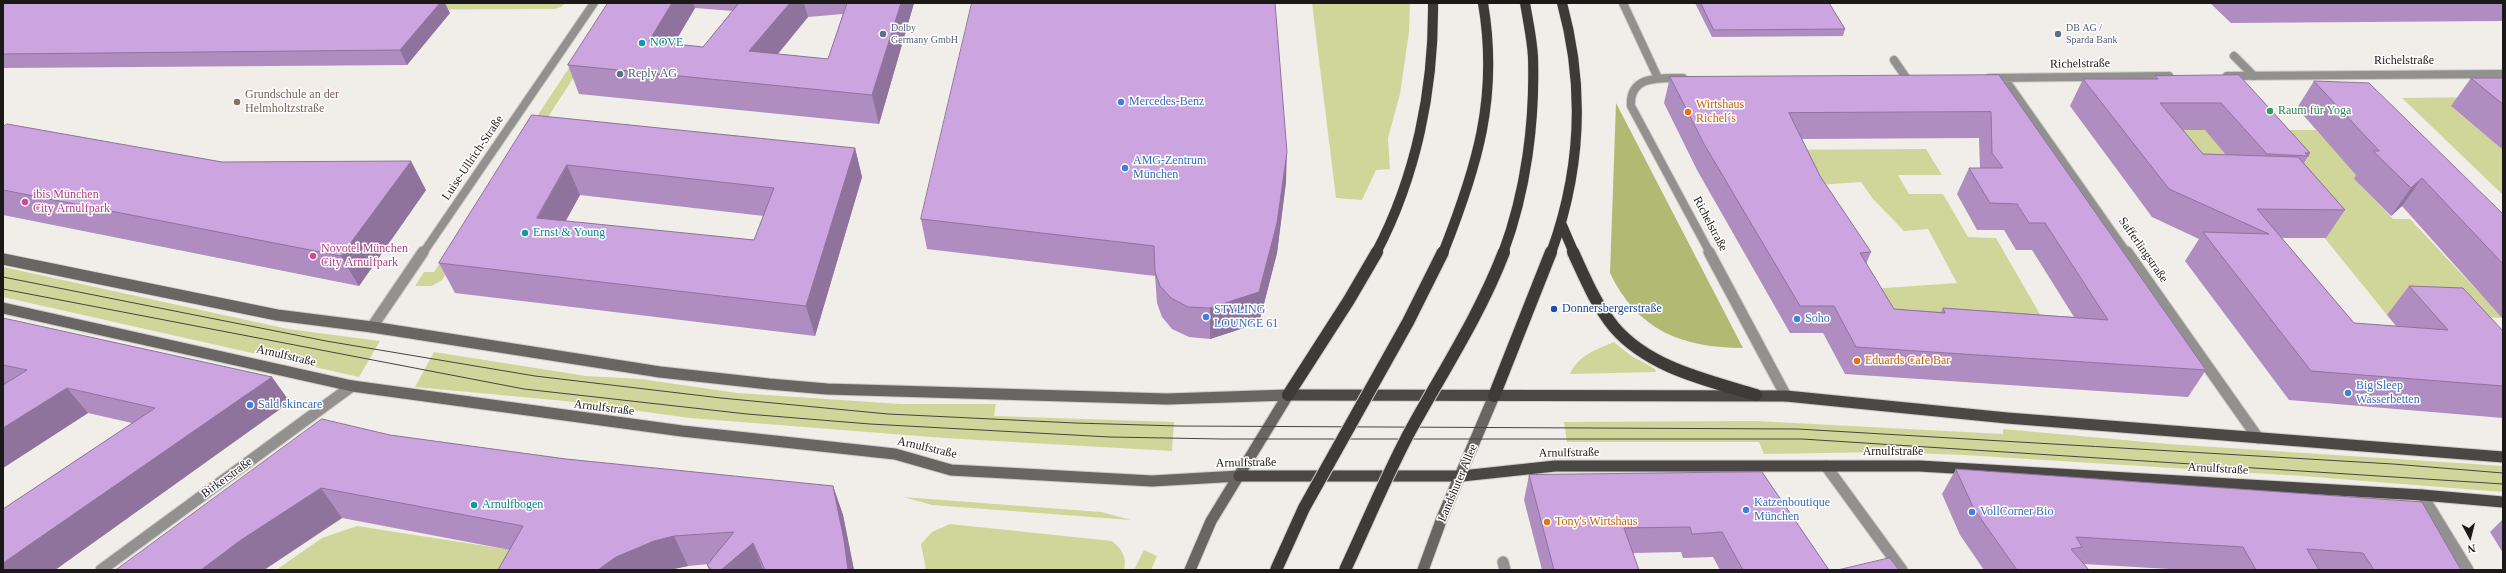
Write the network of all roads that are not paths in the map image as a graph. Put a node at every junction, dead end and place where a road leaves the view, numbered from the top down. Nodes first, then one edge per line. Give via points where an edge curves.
1 (594, 3) edge
2 (1433, 3) edge
3 (1483, 3) edge
4 (1525, 3) edge
5 (1562, 3) edge
6 (1623, 3) edge
7 (2234, 56) dead end
8 (1894, 60) dead end
9 (2503, 74) edge
10 (2352, 75) junction
11 (2177, 76) edge
12 (2216, 76) edge
13 (2254, 76) junction
14 (1658, 78) junction
15 (1689, 78) edge
16 (1891, 78) edge
17 (1982, 78) edge
18 (2004, 78) junction
19 (2363, 86) edge
20 (1561, 223) junction
21 (3, 259) edge
22 (3, 308) edge
23 (372, 327) junction
24 (352, 386) junction
25 (1288, 395) junction
26 (1756, 395) junction
27 (1494, 396) junction
28 (1786, 396) junction
29 (2258, 438) junction
30 (2503, 457) edge
31 (1826, 466) junction
32 (1239, 476) junction
33 (1462, 476) junction
34 (2422, 495) junction
35 (2503, 502) edge
36 (101, 570) edge
37 (1190, 570) edge
38 (1276, 570) edge
39 (1344, 570) edge
40 (1423, 570) edge
41 (1902, 570) edge
42 (2468, 570) edge

1 - 23 street, Luise-Ullrich-Straße
2 - 25 highway via 1433,44 1427,94 1396,212 1364,274
3 - 38 highway, bridge via 1490,58 1480,145 1472,176 1431,280 1343,434
4 - 39 highway, bridge via 1533,56 1533,107 1513,227 1491,286 1464,339 1408,436
5 - 20 highway via 1573,47 1577,85 1576,137 1567,201
6 - 14 street
7 - 13 street
8 - 16 street via 1911,78
9 - 10 street, Richelstraße
10 - 13 street, Richelstraße
10 - 19 street
11 - 18 street, Richelstraße
12 - 13 street, Richelstraße
14 - 15 street, Richelstraße
14 - 28 street, Richelstraße via 1646,80 1632,90 1629,97 1631,106
17 - 18 street, Richelstraße
18 - 29 street, Safferlingstraße
20 - 26 highway via 1599,305 1629,342 1647,355 1684,373
20 - 27 highway via 1532,305
21 - 23 main road via 277,315
22 - 24 main road, Arnulfstraße
23 - 25 main road via 660,372 827,389 1167,400
24 - 32 main road, Arnulfstraße via 682,432 895,454 951,470 1152,481
24 - 36 street, Birkerstraße
25 - 27 main road
25 - 32 main road
26 - 27 main road
26 - 28 main road
27 - 33 main road, Landshuter Allee
28 - 29 main road
29 - 30 main road
31 - 33 main road, Arnulfstraße via 1555,466
31 - 34 main road, Arnulfstraße via 1939,466
31 - 41 street
32 - 33 main road, Arnulfstraße
32 - 37 main road via 1211,521
33 - 40 main road, Landshuter Allee via 1442,518
34 - 35 main road, Arnulfstraße
34 - 42 street

